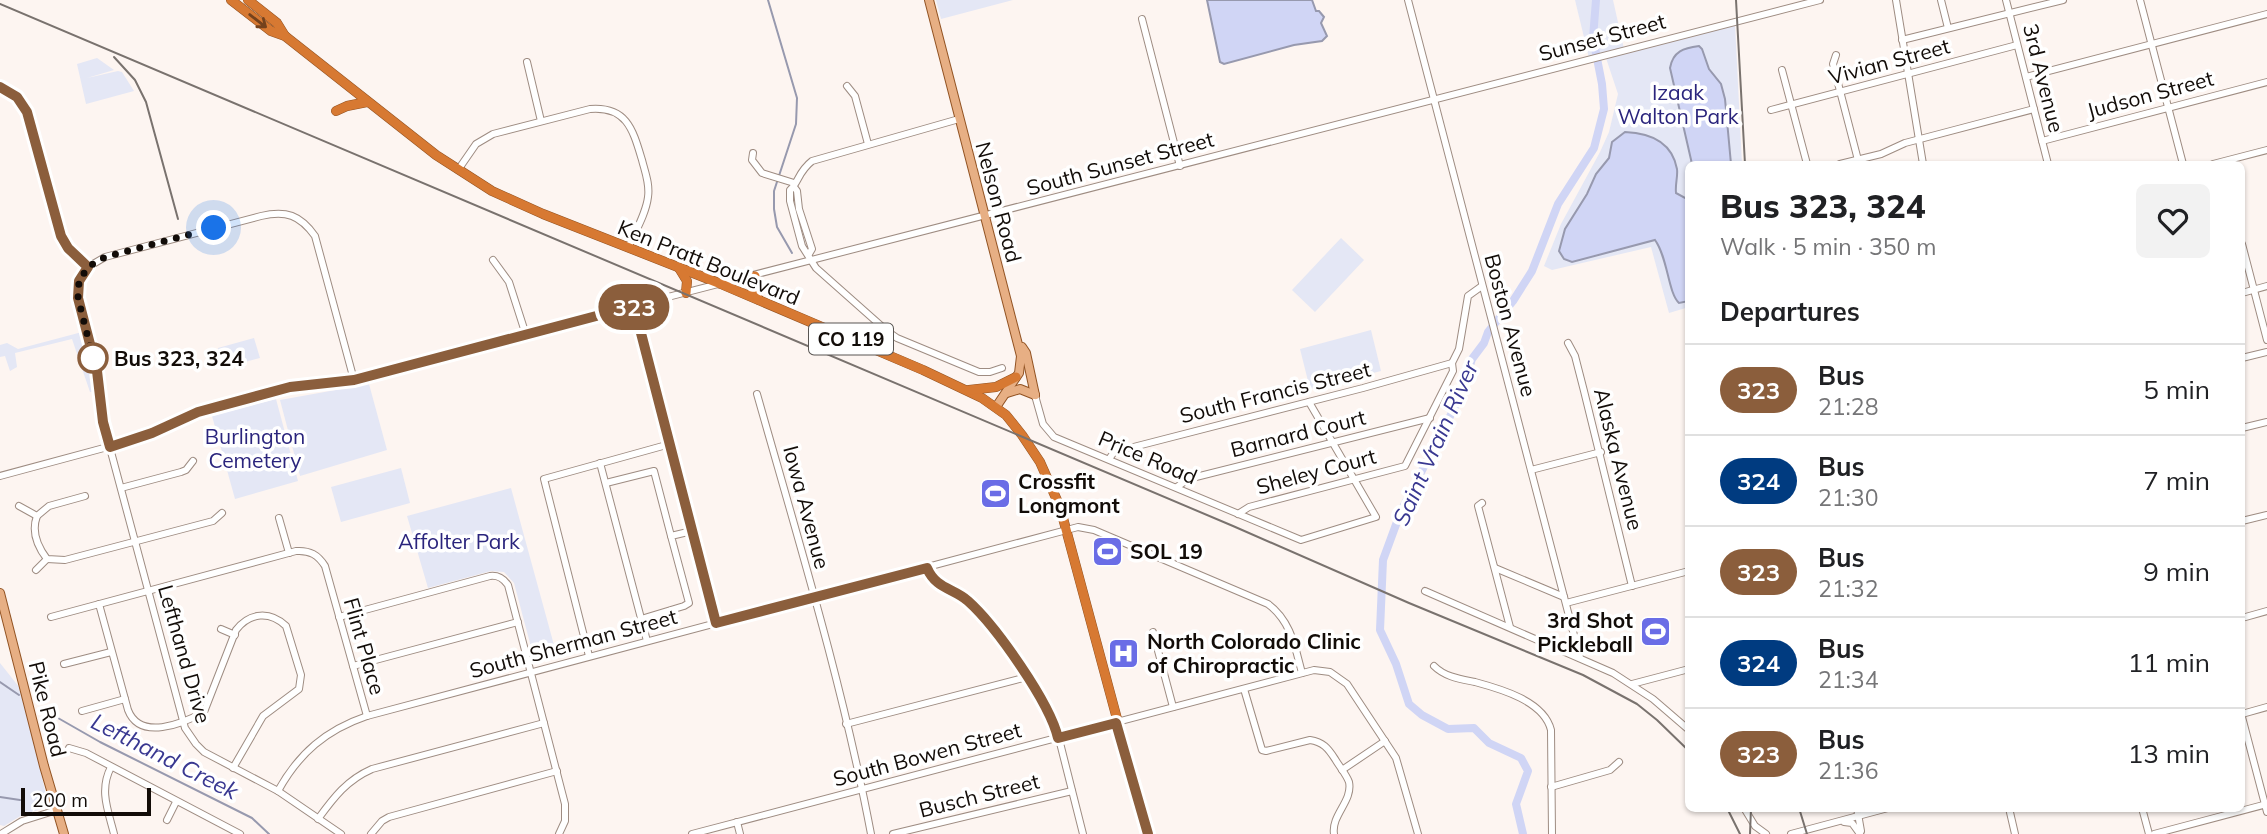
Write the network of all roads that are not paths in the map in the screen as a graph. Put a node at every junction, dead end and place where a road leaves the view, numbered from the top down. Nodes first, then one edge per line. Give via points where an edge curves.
1 (231, 0) edge
2 (248, 0) edge
3 (929, 0) edge
4 (1408, 0) edge
5 (1784, 0) edge
6 (1821, 0) edge
7 (1896, 0) edge
8 (1941, 0) edge
9 (2006, 0) edge
10 (2063, 0) edge
11 (2140, 0) edge
12 (1787, 9) junction
13 (2009, 13) junction
14 (2267, 14) edge
15 (1142, 19) dead end
16 (1948, 27) junction
17 (285, 36) junction
18 (1902, 40) junction
19 (2152, 44) junction
20 (2017, 45) junction
21 (1836, 55) dead end
22 (527, 62) dead end
23 (1782, 70) dead end
24 (1907, 74) junction
25 (2026, 77) junction
26 (2267, 82) edge
27 (847, 86) dead end
28 (0, 87) edge
29 (1840, 92) junction
30 (1433, 99) junction
31 (367, 102) junction
32 (1791, 105) junction
33 (2168, 107) junction
34 (2034, 109) junction
35 (1771, 110) dead end
36 (336, 111) dead end
37 (959, 119) junction
38 (541, 121) junction
39 (1918, 139) junction
40 (2042, 141) junction
41 (868, 144) junction
42 (2267, 150) edge
43 (753, 153) dead end
44 (1858, 160) junction
45 (1806, 161) edge
46 (1854, 161) edge
47 (1922, 161) edge
48 (2047, 161) edge
49 (2182, 161) edge
50 (2228, 161) edge
51 (1180, 166) junction
52 (458, 170) junction
53 (794, 185) junction
54 (985, 216) junction
55 (628, 248) junction
56 (2245, 256) edge
57 (810, 258) junction
58 (493, 260) dead end
59 (88, 267) junction
60 (678, 267) junction
61 (755, 276) junction
62 (721, 284) junction
63 (1482, 286) junction
64 (2267, 286) edge
65 (2254, 290) junction
66 (2245, 292) edge
67 (686, 293) junction
68 (676, 296) dead end
69 (652, 301) junction
70 (760, 301) junction
71 (634, 306) junction
72 (526, 335) junction
73 (1017, 338) junction
74 (2267, 340) edge
75 (1568, 343) dead end
76 (2267, 352) edge
77 (2245, 357) edge
78 (1452, 363) junction
79 (1002, 368) dead end
80 (1021, 368) junction
81 (1016, 377) junction
82 (354, 380) junction
83 (968, 390) junction
84 (757, 394) dead end
85 (1005, 394) junction
86 (1035, 395) junction
87 (1309, 402) junction
88 (996, 407) junction
89 (1430, 418) junction
90 (2267, 422) edge
91 (2245, 427) edge
92 (1332, 441) junction
93 (670, 444) junction
94 (110, 447) junction
95 (1601, 452) junction
96 (1110, 459) junction
97 (193, 461) dead end
98 (600, 463) junction
99 (1531, 470) junction
100 (0, 476) edge
101 (1354, 480) junction
102 (606, 483) junction
103 (1177, 487) junction
104 (121, 488) junction
105 (85, 496) dead end
106 (1482, 503) dead end
107 (19, 506) dead end
108 (222, 513) dead end
109 (1238, 514) junction
110 (2267, 514) edge
111 (37, 516) junction
112 (279, 518) dead end
113 (2245, 520) edge
114 (1066, 530) junction
115 (692, 531) junction
116 (671, 536) junction
117 (135, 542) junction
118 (289, 553) junction
119 (47, 559) junction
120 (927, 568) junction
121 (1495, 568) junction
122 (36, 570) dead end
123 (1685, 572) edge
124 (1632, 586) junction
125 (148, 591) junction
126 (1425, 591) dead end
127 (0, 593) edge
128 (813, 597) junction
129 (1565, 600) junction
130 (99, 604) junction
131 (2267, 611) edge
132 (51, 617) dead end
133 (339, 617) junction
134 (2245, 617) edge
135 (641, 619) junction
136 (517, 622) junction
137 (716, 623) junction
138 (1510, 627) junction
139 (220, 629) dead end
140 (1153, 632) dead end
141 (235, 635) junction
142 (646, 641) junction
143 (111, 652) junction
144 (589, 656) junction
145 (1580, 658) junction
146 (64, 664) dead end
147 (353, 666) junction
148 (1434, 666) dead end
149 (1685, 670) edge
150 (531, 672) junction
151 (1302, 673) junction
152 (1027, 677) junction
153 (1632, 684) junction
154 (1244, 689) junction
155 (125, 699) junction
156 (1173, 707) junction
157 (2267, 707) edge
158 (82, 711) dead end
159 (2245, 715) edge
160 (367, 716) junction
161 (183, 721) junction
162 (544, 723) junction
163 (1116, 723) junction
164 (846, 724) junction
165 (1685, 726) edge
166 (2245, 727) edge
167 (1058, 738) junction
168 (1385, 741) junction
169 (69, 748) dead end
170 (1619, 762) dead end
171 (111, 767) junction
172 (233, 768) junction
173 (1342, 770) junction
174 (557, 771) junction
175 (1551, 787) junction
176 (863, 789) junction
177 (278, 791) junction
178 (1072, 791) junction
179 (176, 802) junction
180 (2266, 807) edge
181 (57, 810) junction
182 (1746, 812) edge
183 (1857, 812) edge
184 (1874, 812) edge
185 (2010, 812) edge
186 (2144, 812) edge
187 (2245, 812) edge
188 (2245, 812) edge
189 (1857, 817) junction
190 (318, 818) junction
191 (167, 820) dead end
192 (737, 822) junction
193 (1835, 822) junction
194 (0, 834) edge
195 (64, 834) edge
196 (114, 834) edge
197 (239, 834) edge
198 (341, 834) edge
199 (371, 834) edge
200 (559, 834) edge
201 (692, 834) edge
202 (740, 834) edge
203 (871, 834) edge
204 (894, 834) edge
205 (1083, 834) edge
206 (1148, 834) edge
207 (1334, 834) edge
208 (1419, 834) edge
209 (1552, 834) edge
210 (1766, 834) edge
211 (1791, 834) edge
212 (1861, 834) edge
213 (2015, 834) edge
214 (2152, 834) edge

1 -> 17 highway, Ken Pratt Boulevard / CO 119 via 271,31
2 - 17 highway, Ken Pratt Boulevard / CO 119 via 277,23
3 - 37 main road, Nelson Road
4 - 30 street, Boston Avenue
5 - 12 street
6 - 12 street, Sunset Street
7 - 18 street
8 - 16 street
9 - 13 street, 3rd Avenue
10 - 13 street
11 - 19 street
12 - 30 street, Sunset Street
13 - 16 street
13 - 20 street, 3rd Avenue
14 - 19 street
15 - 51 street
16 - 18 street
17 - 31 highway, Ken Pratt Boulevard / CO 119
18 - 24 street
19 - 25 street
19 - 33 street
20 - 24 street, Vivian Street
20 - 25 street, 3rd Avenue
21 - 29 street via 1833,64
22 - 38 street
23 - 32 street
24 - 29 street, Vivian Street
24 - 39 street
25 - 34 street, 3rd Avenue
26 - 33 street, Judson Street
27 - 41 street via 855,96
28 - 59 street via 17,97 27,112 61,236
29 - 32 street, Vivian Street
29 - 44 street
30 - 51 street, South Sunset Street
30 - 63 street, Boston Avenue
31 - 36 highway
31 - 52 highway, Ken Pratt Boulevard / CO 119
32 - 35 street, Vivian Street
32 - 45 street
33 - 40 street, Judson Street
33 - 49 street
34 - 39 street
34 - 40 street, 3rd Avenue
37 - 41 street
37 - 54 main road, Nelson Road
38 - 52 street via 484,138
38 - 55 street via 599,108 617,113 629,124 649,189
39 - 44 street
39 - 47 street
40 - 48 street, 3rd Avenue
41 - 53 street via 812,161
42 - 50 street
43 - 53 street via 752,160 762,173
44 - 46 street
51 - 54 street, South Sunset Street
52 - 55 highway, Ken Pratt Boulevard / CO 119 via 512,201
53 - 57 street
54 - 57 street, South Sunset Street
54 - 73 main road, Nelson Road
55 - 60 highway, Ken Pratt Boulevard / CO 119
56 - 65 street
57 - 61 street, South Sunset Street
57 - 79 street via 897,338 979,372
58 - 72 street via 509,282
59 - 82 street via 105,257 261,216 295,216 315,236
59 - 94 street, Lefthand Drive via 79,281 78,298
60 - 62 highway, Ken Pratt Boulevard / CO 119
60 - 67 highway via 687,281
61 - 62 street, South Sunset Street
61 - 70 highway via 751,290
62 - 67 street, South Sunset Street
62 - 70 highway, Ken Pratt Boulevard / CO 119
63 - 78 street via 1468,296 1459,349
63 - 99 street, Boston Avenue
64 - 65 street
65 - 66 street
65 - 74 street
67 - 69 street, South Sunset Street
68 - 69 street, South Sunset Street
69 - 71 street, South Sunset Street
70 - 83 highway, Ken Pratt Boulevard / CO 119
71 - 72 street, South Sunset Street
71 - 93 street
72 - 82 street, South Sunset Street
73 - 80 main road, Nelson Road
73 - 86 main road via 1026,353
75 - 95 street, Alaska Avenue
76 - 77 street
78 - 87 street, South Francis Street
78 - 89 street via 1453,371
80 - 81 main road
80 - 86 street, Price Road
81 - 83 highway via 996,387
81 - 85 main road
82 - 94 street, South Sunset Street via 290,387 198,412
83 - 88 highway, Ken Pratt Boulevard / CO 119
84 - 128 street, Iowa Avenue
85 - 86 main road via 1020,389
85 - 88 main road
86 - 96 street, Price Road via 1043,424 1051,434
87 - 92 street
87 - 96 street, South Francis Street via 1114,452
88 - 114 highway, Ken Pratt Boulevard / CO 119 via 1040,462
89 - 92 street, Barnard Court
89 - 101 street, Sheley Court via 1405,466
90 - 91 street
92 - 101 street
92 - 103 street, Barnard Court via 1188,479
93 - 98 street
93 - 115 street
94 - 100 street, South Sunset Street
94 - 104 street, Lefthand Drive
95 - 99 street
95 - 124 street, Alaska Avenue
96 - 103 street, Price Road
97 - 104 street via 181,472
98 - 102 street
98 - 144 street via 544,478
99 - 129 street, Boston Avenue
101 - 109 street, Sheley Court via 1249,507
101 - 109 street, Price Road via 1376,517 1301,540
102 - 116 street via 654,471
102 - 135 street
103 - 109 street, Price Road
104 - 117 street, Lefthand Drive
105 - 111 street via 50,506
106 - 121 street via 1478,506
107 - 111 street
108 - 117 street via 213,521
110 - 113 street
111 - 119 street via 34,531
112 - 118 street
114 - 120 street, South Sherman Street
114 - 151 street, South Sherman Street via 1094,530 1268,604 1288,626
114 - 163 highway, Ken Pratt Boulevard / CO 119
115 - 116 street
115 - 137 street
116 - 135 street via 689,603
117 - 119 street via 65,560
117 - 125 street, Lefthand Drive
118 - 125 street
118 - 133 street, Flint Place via 315,555 325,566
119 - 122 street
120 - 128 street, South Sherman Street
120 - 152 street via 945,589 969,602
121 - 129 street
121 - 138 street
123 - 124 street
124 - 129 street
125 - 130 street
125 - 161 street, Lefthand Drive
126 - 138 street
127 - 181 main road, Pike Road
128 - 137 street, South Sherman Street
128 - 164 street, Iowa Avenue
129 - 145 street, Boston Avenue
130 - 132 street
130 - 143 street
131 - 134 street
133 - 136 street via 490,576 505,580
133 - 147 street, Flint Place
135 - 142 street
136 - 147 street
136 - 150 street
137 - 142 street, South Sherman Street
138 - 145 street
139 - 141 street
140 - 156 street
141 - 161 street via 208,707
141 - 172 street via 250,618 266,615 280,620 292,639 302,675 299,689 263,716
142 - 144 street, South Sherman Street
143 - 146 street
143 - 155 street
144 - 150 street, South Sherman Street
145 - 153 street
147 - 160 street, Flint Place
148 - 175 street via 1446,675 1490,686 1541,709 1551,730
149 - 153 street
150 - 160 street, South Sherman Street
150 - 162 street
151 - 154 street, South Bowen Street
151 - 168 street, South Bowen Street via 1322,670 1347,684
152 - 164 street
152 - 167 street
153 - 165 street
154 - 156 street, South Bowen Street
154 - 173 street via 1262,750 1317,741 1328,748
155 - 158 street
155 - 161 street via 130,716 141,726 155,728
156 - 163 street, South Bowen Street
157 - 159 street
160 - 177 street, South Sherman Street via 334,729 313,745 294,764
161 - 172 street, Lefthand Drive via 196,744
162 - 174 street
162 - 190 street via 372,769 340,789
163 - 167 street, South Bowen Street
163 - 206 highway, Ken Pratt Boulevard / CO 119
164 - 176 street, Iowa Avenue
166 - 180 street
167 - 176 street, South Bowen Street
167 - 178 street
168 - 173 street
168 - 208 street via 1400,766
169 - 171 street
170 - 175 street via 1610,770
171 - 179 street
171 - 196 street via 104,798
172 - 177 street, Lefthand Drive
173 - 207 street via 1349,789
174 - 199 street via 389,817
174 - 200 street via 566,812
175 - 209 street
176 - 192 street, South Bowen Street
176 - 203 street, Iowa Avenue
177 - 190 street, Lefthand Drive
178 - 204 street, Busch Street
178 - 205 street
179 - 191 street
179 - 197 street
180 - 187 street
181 - 194 street
181 - 195 main road, Pike Road
182 - 210 street
183 - 189 street
184 - 189 street
185 - 213 street
186 - 214 street
188 - 214 street
189 - 193 street
189 - 212 street
190 - 198 street, Lefthand Drive
192 - 201 street, South Bowen Street
192 - 202 street
193 - 211 street
193 - 212 street via 1852,823

